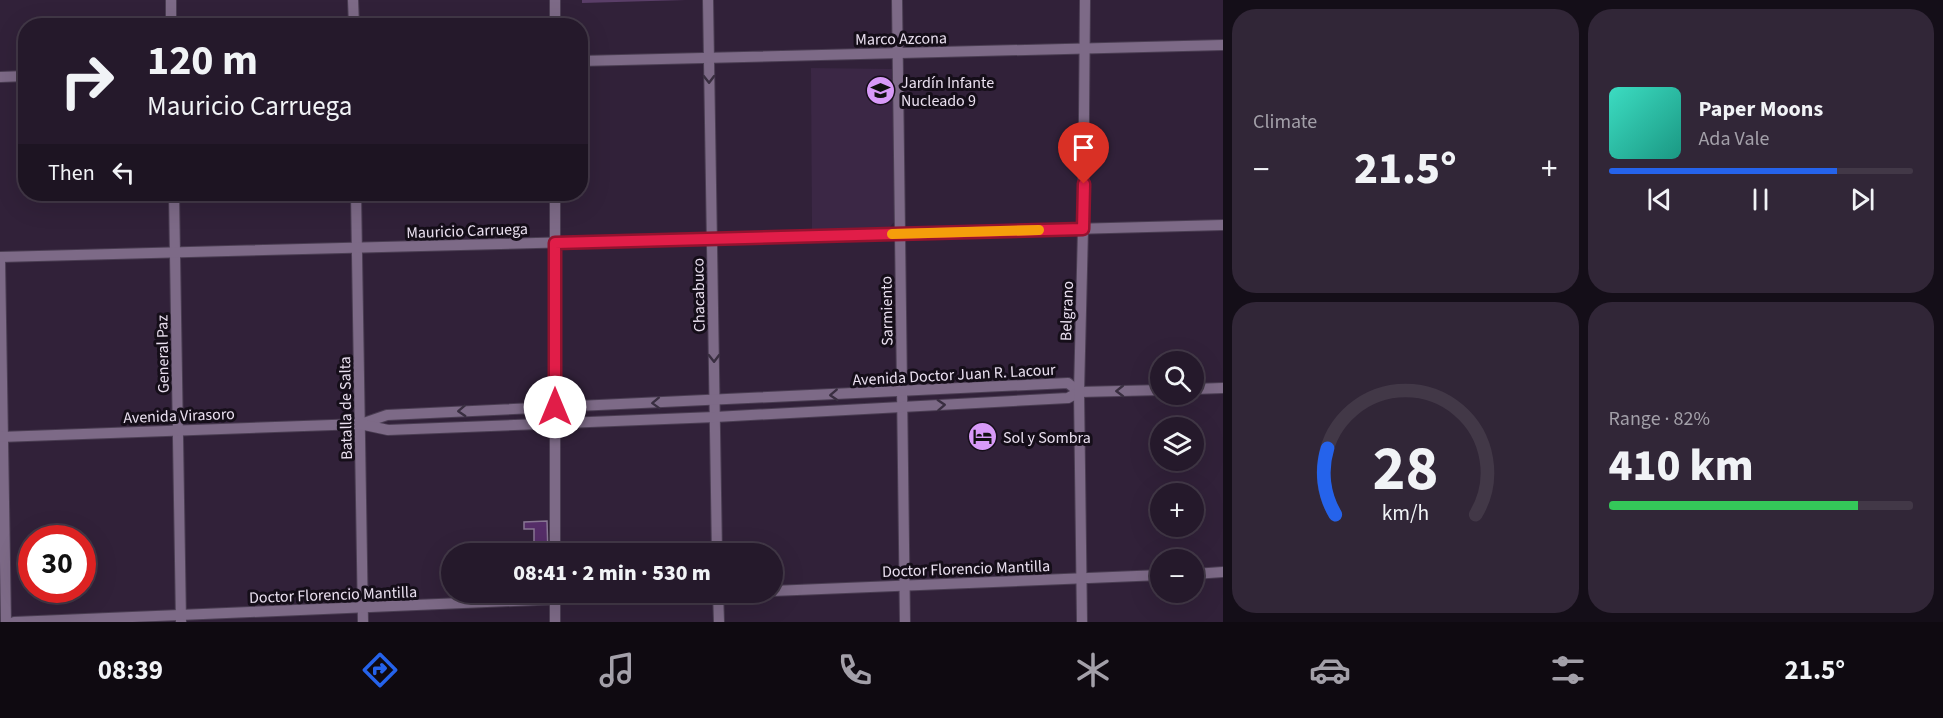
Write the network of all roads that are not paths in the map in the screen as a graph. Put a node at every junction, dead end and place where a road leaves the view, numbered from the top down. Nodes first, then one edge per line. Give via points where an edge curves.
1 (171, 0) edge
2 (353, 0) edge
3 (555, 0) edge
4 (708, 0) edge
5 (897, 0) edge
6 (1085, 0) edge
7 (171, 18) edge
8 (354, 18) edge
9 (555, 18) edge
10 (1223, 45) edge
11 (1086, 48) junction
12 (898, 53) junction
13 (709, 58) junction
14 (588, 61) edge
15 (18, 76) edge
16 (0, 77) edge
17 (174, 201) edge
18 (356, 201) edge
19 (555, 201) edge
20 (1223, 225) edge
21 (1083, 229) junction
22 (900, 234) junction
23 (712, 239) junction
24 (555, 243) junction
25 (357, 248) junction
26 (175, 253) junction
27 (0, 259) edge
28 (1223, 388) edge
29 (1204, 389) edge
30 (1150, 390) edge
31 (902, 391) junction
32 (1078, 392) junction
33 (715, 401) junction
34 (902, 406) junction
35 (555, 415) junction
36 (715, 417) junction
37 (360, 424) junction
38 (178, 430) junction
39 (2, 437) edge
40 (555, 543) edge
41 (717, 543) edge
42 (1223, 572) edge
43 (1204, 573) edge
44 (1150, 575) edge
45 (1082, 578) junction
46 (904, 585) junction
47 (783, 590) edge
48 (441, 603) edge
49 (555, 603) edge
50 (718, 603) edge
51 (363, 607) junction
52 (181, 618) edge
53 (6, 622) edge
54 (14, 622) edge
55 (363, 622) edge
56 (555, 622) edge
57 (718, 622) edge
58 (905, 622) edge
59 (1082, 622) edge

1 - 7 street
2 - 8 street
3 - 9 street
4 - 13 street, Chacabuco
5 - 12 street, Sarmiento
6 - 11 street, Belgrano
10 - 11 street, Marco Azcona
11 - 12 street, Marco Azcona
11 - 21 street, Belgrano
12 - 13 street, Marco Azcona
12 - 22 street, Sarmiento
13 - 14 street, Marco Azcona
13 -> 23 street, Chacabuco
15 - 16 street
17 - 26 street, General Paz
18 - 25 street, Batalla de Salta
19 - 24 street
20 - 21 street, Mauricio Carruega
21 - 22 street, Mauricio Carruega
21 - 32 street, Belgrano
22 - 23 street, Mauricio Carruega
22 - 31 street, Sarmiento
23 - 24 street, Mauricio Carruega
23 -> 33 street, Chacabuco
24 - 25 street, Mauricio Carruega
24 - 35 street
25 - 26 street, Mauricio Carruega
25 - 37 street, Batalla de Salta
26 - 27 street, Mauricio Carruega
26 - 38 street, General Paz
27 - 39 street
28 - 29 street
30 -> 32 street
31 - 32 street, Avenida Doctor Juan R. Lacour via 1068,383
31 -> 33 street, Avenida Doctor Juan R. Lacour
31 - 34 street, Sarmiento
34 -> 32 street, Avenida Doctor Juan R. Lacour via 1068,398
32 - 45 street, Belgrano
33 -> 35 street, Avenida Doctor Juan R. Lacour
33 - 36 street, Chacabuco
34 - 36 street, Avenida Doctor Juan R. Lacour
34 - 46 street, Sarmiento
35 - 36 street, Avenida Doctor Juan R. Lacour
35 - 37 street, Avenida Doctor Juan R. Lacour via 388,430
35 -> 37 street, Avenida Doctor Juan R. Lacour via 387,415
35 - 40 street
36 - 41 street, Chacabuco
37 - 38 street, Avenida Virasoro
37 - 51 street, Batalla de Salta
38 - 39 street, Avenida Virasoro
38 - 52 street, General Paz
39 - 53 street
42 - 43 street
44 - 45 street, Doctor Florencio Mantilla
45 - 46 street, Doctor Florencio Mantilla
45 - 59 street, Belgrano
46 - 47 street, Doctor Florencio Mantilla
46 - 58 street, Sarmiento
48 - 51 street, Doctor Florencio Mantilla
49 - 56 street
50 - 57 street
51 - 52 street, Doctor Florencio Mantilla
51 - 55 street, Batalla de Salta
52 - 54 street, Doctor Florencio Mantilla

